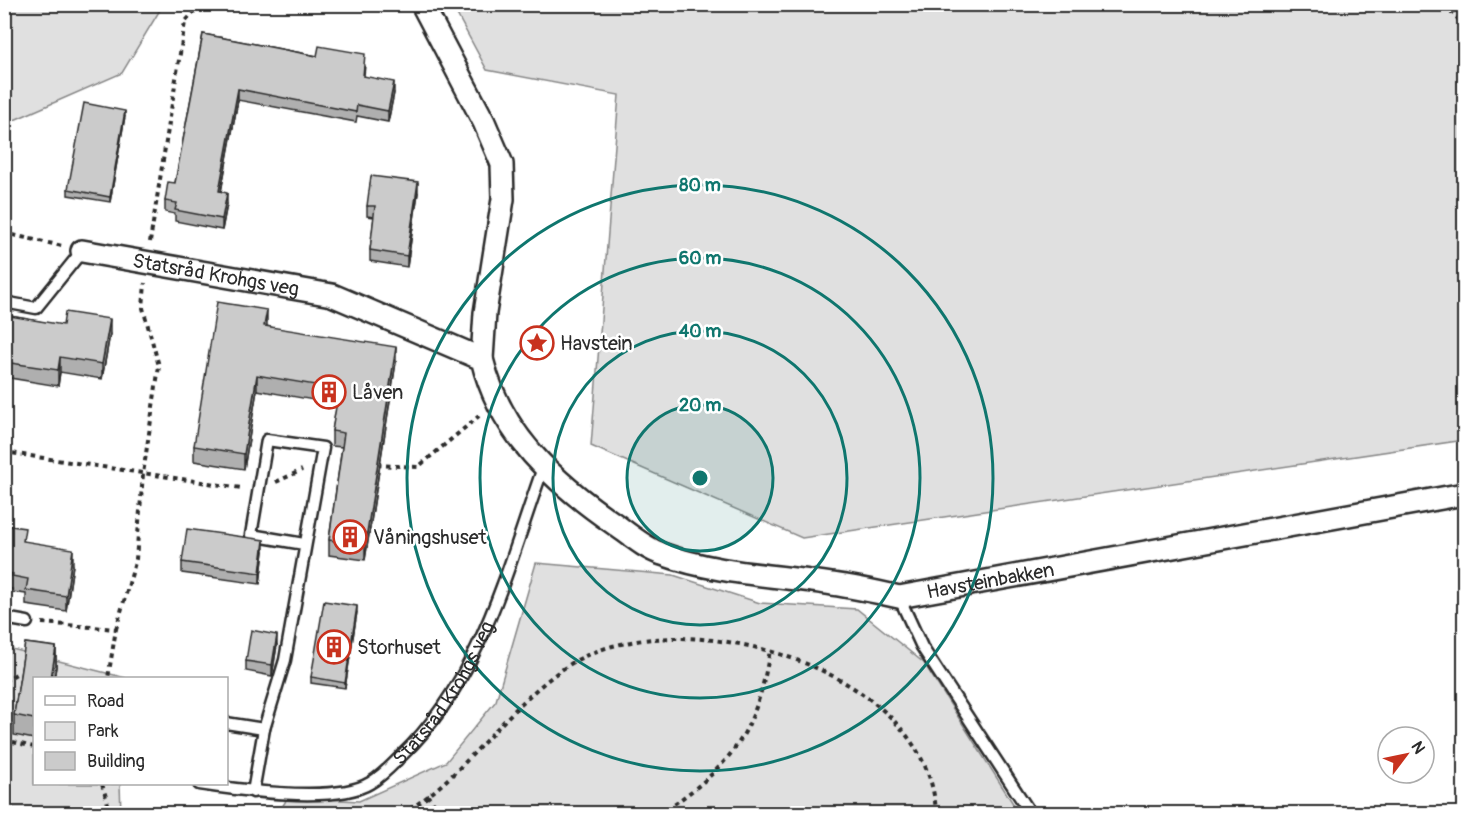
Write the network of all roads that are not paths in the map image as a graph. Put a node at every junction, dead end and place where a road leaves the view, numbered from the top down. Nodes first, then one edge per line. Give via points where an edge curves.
1 (422, 4) edge
2 (82, 251) joint
3 (4, 302) edge
4 (482, 359) junction
5 (543, 468) junction
6 (1464, 494) edge
7 (304, 544) junction
8 (899, 597) junction
9 (4, 618) edge
10 (27, 622) road end
11 (228, 723) edge
12 (264, 729) junction
13 (211, 785) edge
14 (253, 792) junction
15 (1031, 813) edge

1 - 4 street via 502,164 503,199 484,313
2 - 3 lane via 36,308
2 - 4 street, Statsråd Krohgs veg via 332,296
4 - 5 street via 496,402
5 - 8 street, Havsteinbakken via 588,506 659,553 703,567
5 - 14 lane, Statsråd Krohgs veg via 480,640 462,681 434,722 369,783 339,792
6 - 8 street, Havsteinbakken
7 - 7 lane via 322,448 267,440 251,535
7 - 12 lane via 285,660
8 - 15 lane via 922,646
9 - 10 lane
11 - 12 lane
12 - 14 lane
13 - 14 lane, Statsråd Krohgs veg

